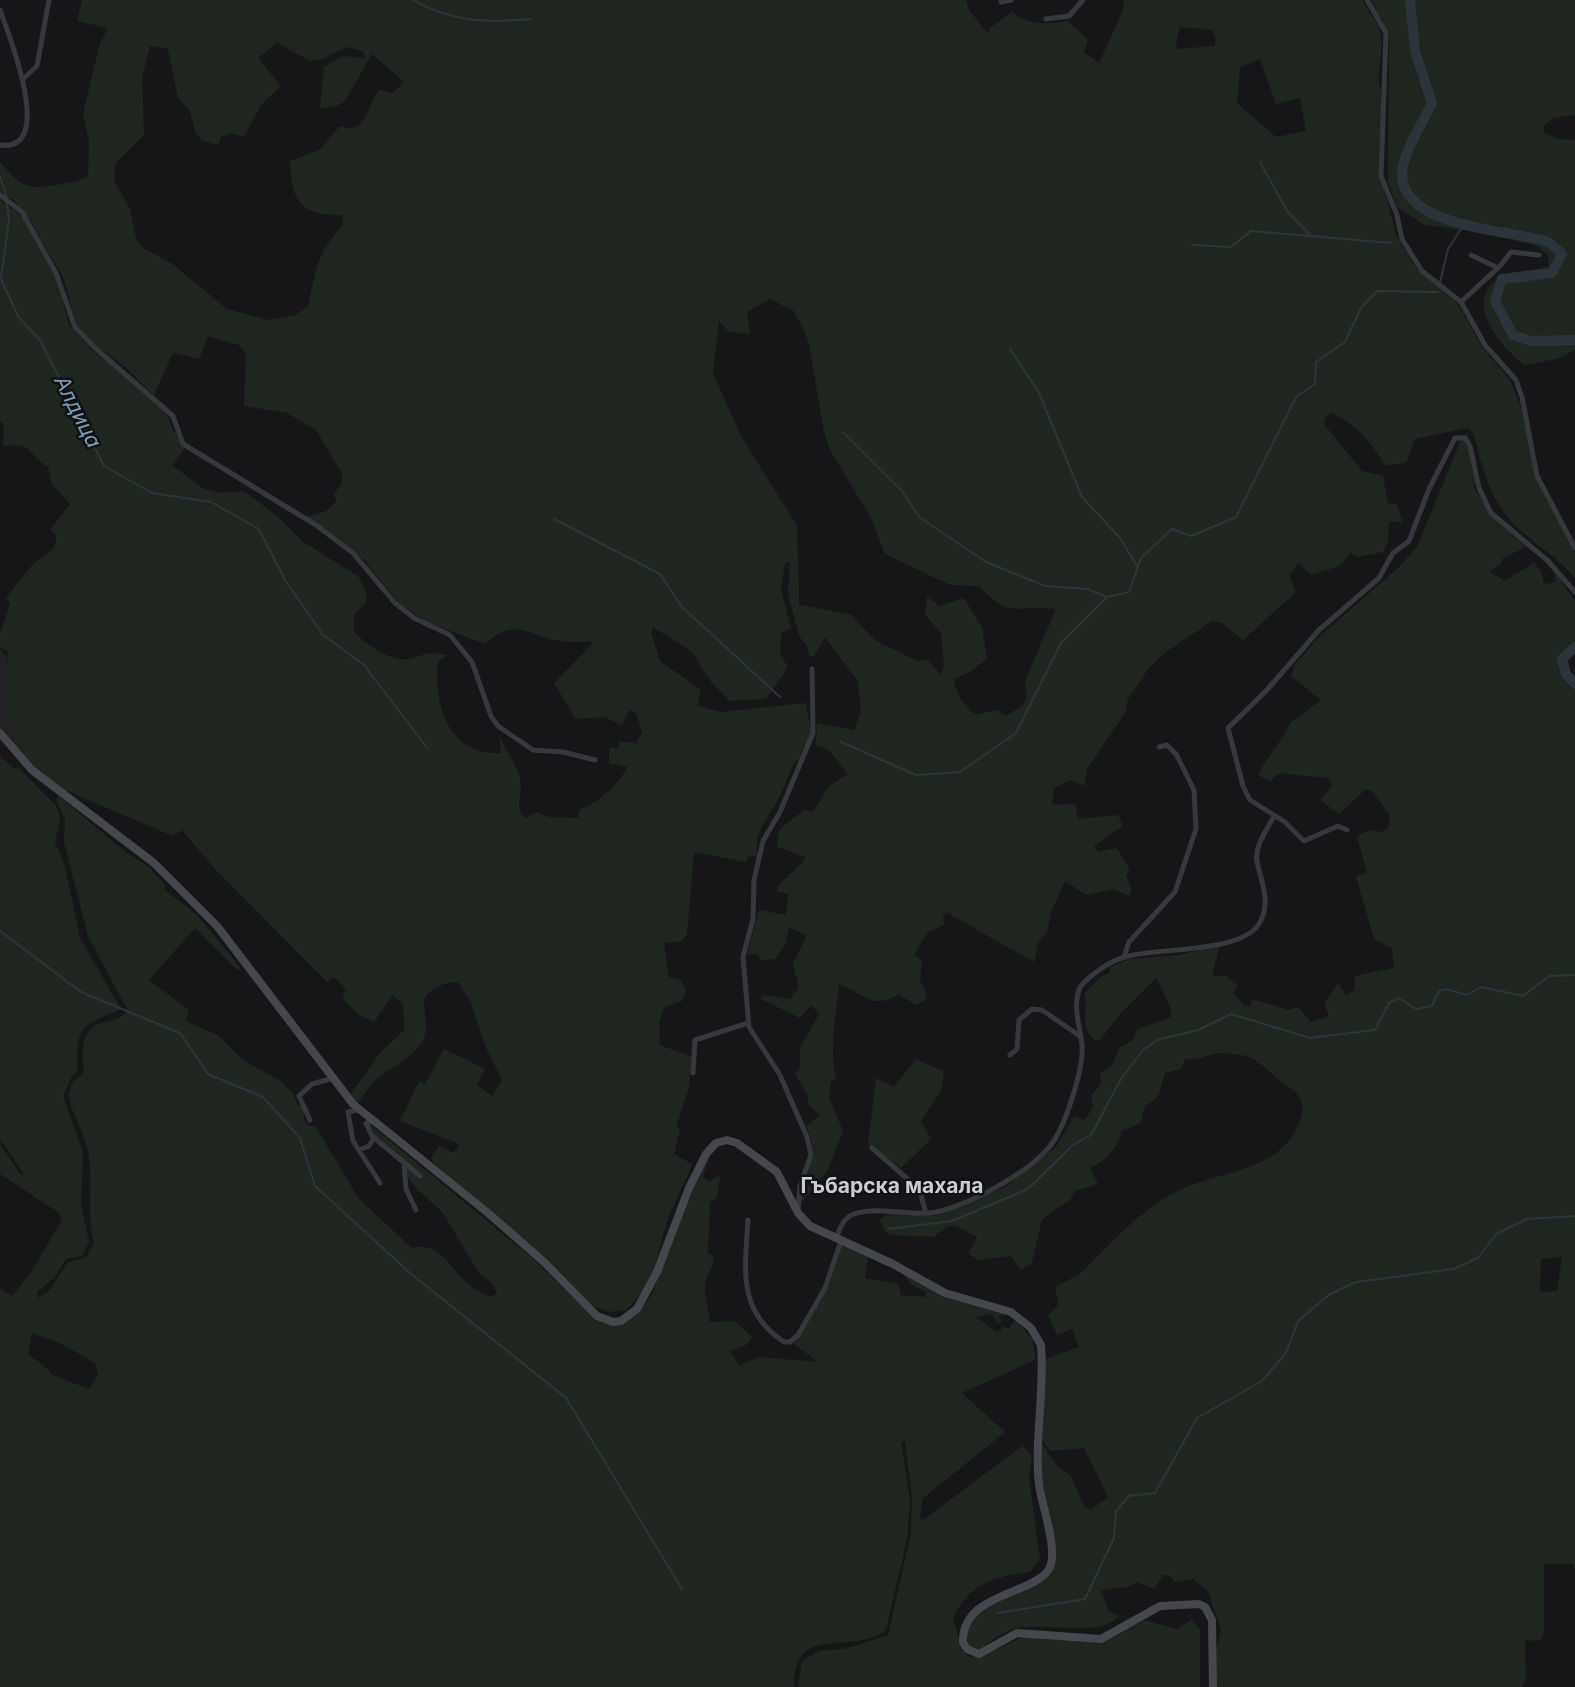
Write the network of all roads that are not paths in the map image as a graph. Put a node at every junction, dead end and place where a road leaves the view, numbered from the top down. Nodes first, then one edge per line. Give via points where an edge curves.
1 (49, 0) edge
2 (1011, 0) edge
3 (1083, 0) edge
4 (1367, 0) edge
5 (1001, 2) dead end
6 (0, 10) edge
7 (1046, 19) dead end
8 (23, 79) junction
9 (0, 145) edge
10 (0, 195) edge
11 (1471, 255) dead end
12 (1539, 255) dead end
13 (1498, 268) junction
14 (1461, 302) junction
15 (1575, 548) edge
16 (1575, 592) edge
17 (812, 669) dead end
18 (0, 733) edge
19 (1159, 747) dead end
20 (595, 760) dead end
21 (1274, 816) junction
22 (1347, 830) dead end
23 (1124, 957) junction
24 (748, 1023) junction
25 (1080, 1036) junction
26 (1010, 1055) dead end
27 (693, 1073) dead end
28 (334, 1078) junction
29 (360, 1110) junction
30 (310, 1120) dead end
31 (372, 1121) junction
32 (374, 1138) junction
33 (872, 1148) dead end
34 (359, 1150) junction
35 (402, 1162) junction
36 (421, 1176) dead end
37 (380, 1183) dead end
38 (416, 1210) dead end
39 (798, 1213) junction
40 (926, 1213) junction
41 (748, 1220) dead end
42 (838, 1240) junction
43 (1213, 1687) edge

1 - 8 street via 37,66
2 - 5 street
3 - 7 street via 1066,18
4 - 14 street via 1386,33 1383,185 1402,239 1416,263
6 - 8 street
8 - 9 street via 25,132 17,142
10 - 20 street via 22,212 56,273 75,327 173,416 183,444 316,524 353,553 395,603 450,635 472,662 498,726 533,750
11 - 13 street
12 - 13 street via 1511,252
13 - 14 street
14 - 15 street via 1485,345 1516,380 1537,476
16 - 21 street via 1548,561 1491,513 1479,488 1471,446 1465,438 1455,438 1409,541 1393,553 1379,578 1319,630 1229,725 1246,793 1256,806
17 - 24 street via 813,733 766,834 754,880 754,919 743,957
18 - 28 street via 32,770 154,863 200,908 236,948
19 - 23 street via 1170,746 1189,776 1198,820 1175,892 1133,937
21 - 22 street via 1304,841 1338,826
21 - 23 street via 1256,859 1266,898 1258,926 1242,937 1221,942
23 - 25 street via 1080,987 1076,1017
24 - 27 street via 698,1038
24 - 39 street via 780,1075 807,1137 811,1155 800,1186
25 - 26 street via 1042,1010 1032,1009 1019,1020 1017,1049
25 - 40 street via 1082,1049 1070,1110 1051,1146 1006,1183
28 - 29 street
28 - 30 street via 312,1084 299,1096
29 - 31 street
29 - 34 street via 348,1112
31 - 32 street via 366,1126
31 - 39 street via 488,1213 597,1315 613,1322 631,1315 645,1297 689,1188 716,1143 737,1143 777,1172
32 - 34 street
32 - 35 street
33 - 40 street via 919,1189
34 - 37 street
35 - 36 street
35 - 38 street via 406,1189
39 - 42 street via 810,1226
40 - 42 street via 857,1213 842,1224
41 - 42 street via 744,1277 750,1304 784,1342 797,1335 825,1287
42 - 43 street via 945,1293 1011,1312 1031,1328 1041,1345 1039,1474 1052,1560 1044,1576 982,1608 963,1633 967,1648 979,1654 1011,1635 1026,1632 1101,1639 1160,1606 1199,1604 1212,1620

